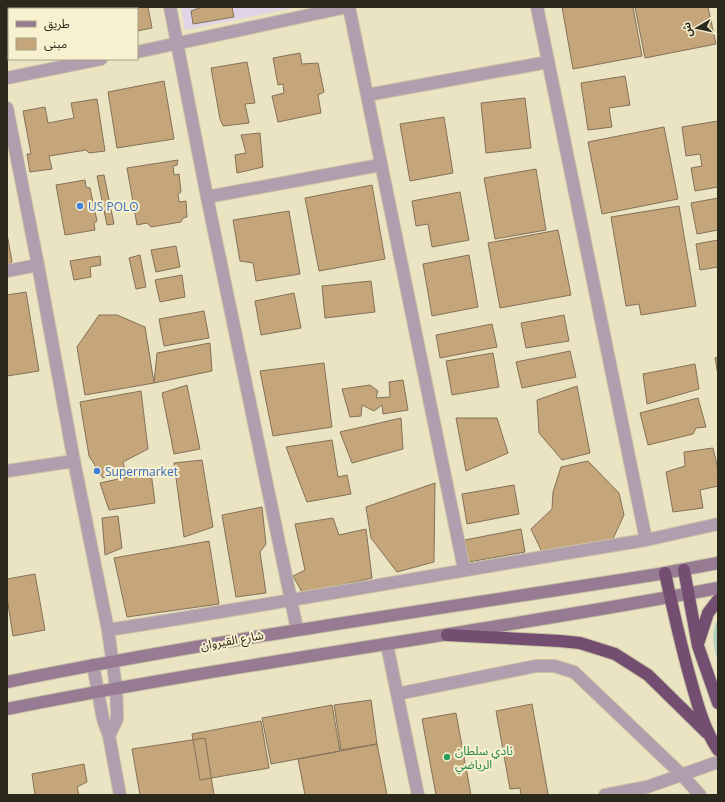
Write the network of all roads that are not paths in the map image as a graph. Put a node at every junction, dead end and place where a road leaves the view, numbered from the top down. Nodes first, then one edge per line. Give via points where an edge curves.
1 (170, 7) edge
2 (348, 7) edge
3 (537, 7) edge
4 (177, 44) junction
5 (138, 52) edge
6 (96, 60) edge
7 (548, 62) junction
8 (7, 78) edge
9 (367, 95) junction
10 (7, 108) edge
11 (380, 165) junction
12 (207, 197) junction
13 (38, 265) junction
14 (7, 271) edge
15 (74, 461) junction
16 (7, 472) edge
17 (718, 524) edge
18 (646, 540) junction
19 (718, 563) edge
20 (464, 569) junction
21 (684, 570) junction
22 (666, 573) junction
23 (718, 588) edge
24 (688, 594) junction
25 (670, 597) junction
26 (718, 600) edge
27 (291, 601) junction
28 (297, 629) junction
29 (108, 630) junction
30 (447, 635) junction
31 (387, 645) junction
32 (698, 646) junction
33 (112, 661) junction
34 (93, 665) junction
35 (7, 682) edge
36 (116, 687) junction
37 (98, 691) junction
38 (397, 694) junction
39 (718, 703) edge
40 (7, 709) edge
41 (707, 733) junction
42 (109, 736) junction
43 (718, 750) edge
44 (718, 762) edge
45 (682, 775) junction
46 (648, 791) edge
47 (120, 795) edge
48 (418, 795) edge
49 (605, 795) edge
50 (700, 795) edge

1 - 4 street
2 - 4 street
2 - 9 street
3 - 7 street
4 - 5 street
4 - 12 street
6 - 8 street
7 - 9 street
7 - 18 street
9 - 11 street
10 - 13 street
11 - 12 street
11 - 20 street
12 - 27 street
13 - 14 street
13 - 15 street
15 - 16 street
15 - 29 street
17 - 18 street
18 - 20 street
19 - 21 main road, شارع القيروان
20 - 27 street
21 - 22 main road, شارع القيروان
21 - 24 highway
22 - 25 highway
22 - 28 main road, شارع القيروان
23 - 24 main road
24 - 25 main road
24 - 32 highway
25 - 30 main road
25 - 41 highway via 687,668
26 - 32 highway via 708,613
27 - 28 street
27 - 29 street
28 - 33 main road, شارع القيروان
29 - 33 street
30 - 31 main road
30 - 41 highway via 580,643 615,654 648,675
31 - 36 main road
31 - 38 street
32 - 39 highway
33 - 34 main road, شارع القيروان
33 - 36 street
34 - 35 main road, شارع القيروان
34 - 37 street
36 - 37 main road
36 - 42 street via 117,719
37 - 40 main road
37 - 42 street
38 - 45 street via 536,666 554,666 574,672
38 - 48 street
41 - 43 highway
42 - 47 street
44 - 45 street
45 - 46 street
45 - 50 street
46 - 49 street

